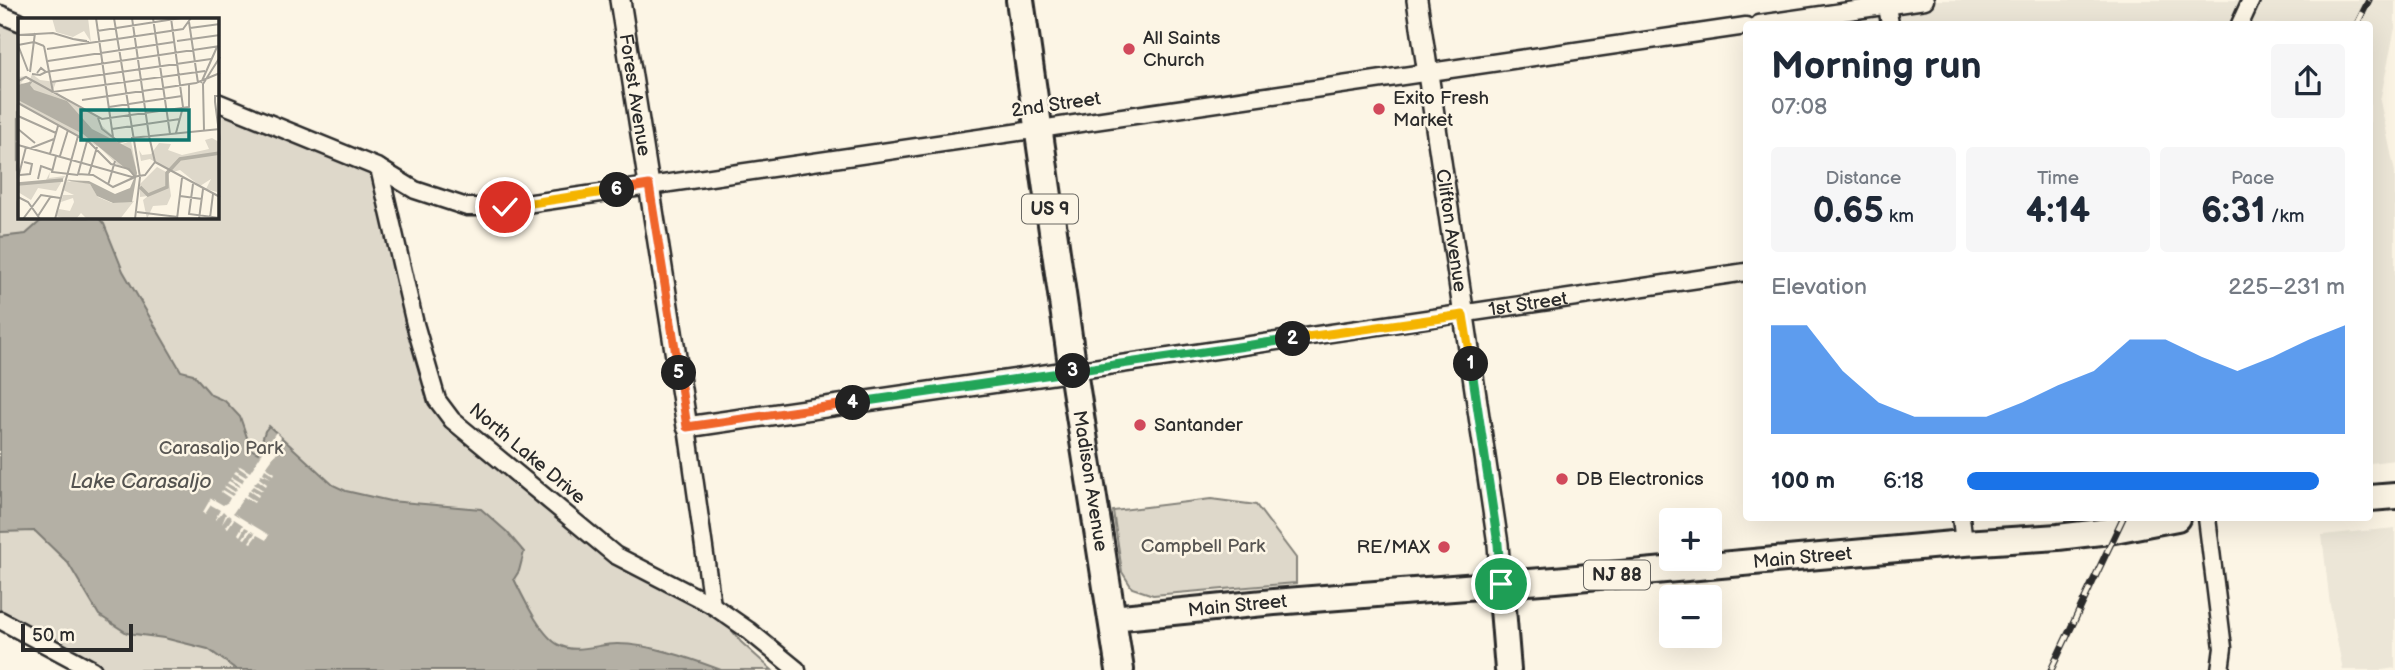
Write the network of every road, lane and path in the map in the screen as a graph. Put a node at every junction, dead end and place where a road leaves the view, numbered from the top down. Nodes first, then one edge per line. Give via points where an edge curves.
1 (620, 0) edge
2 (1020, 0) edge
3 (1417, 0) edge
4 (1925, 0) edge
5 (2251, 0) edge
6 (1887, 3) edge
7 (0, 14) edge
8 (1777, 21) edge
9 (1890, 21) edge
10 (2240, 21) edge
11 (18, 22) edge
12 (1743, 26) edge
13 (1428, 74) junction
14 (219, 103) edge
15 (1039, 129) junction
16 (379, 168) junction
17 (649, 185) junction
18 (1743, 272) edge
19 (1463, 315) junction
20 (1073, 371) junction
21 (687, 427) junction
22 (2395, 496) edge
23 (2373, 498) edge
24 (1961, 521) edge
25 (2152, 521) edge
26 (2207, 521) edge
27 (2102, 527) edge
28 (1965, 543) junction
29 (1501, 584) junction
30 (712, 606) junction
31 (1112, 618) junction
32 (0, 620) edge
33 (1118, 668) edge
34 (93, 670) edge
35 (797, 670) edge
36 (1508, 670) edge
37 (2220, 670) edge

1 - 17 street, Forest Avenue
2 - 15 highway, Madison Avenue / US 9
3 - 13 street, Clifton Avenue
4 - 6 street
5 - 10 street
6 - 8 street
6 - 9 street
7 - 11 street
12 - 13 street, 2nd Street
13 - 15 street, 2nd Street
13 - 19 street, Clifton Avenue
14 - 16 street
15 - 17 street, 2nd Street
15 - 20 highway, Madison Avenue / US 9
16 - 17 street, 2nd Street via 415,190 467,207 505,207
16 - 30 street, North Lake Drive via 418,334 438,400 452,420 615,555
17 - 21 street, Forest Avenue
18 - 19 street, 1st Street
19 - 20 street, 1st Street
19 - 29 street, Clifton Avenue
20 - 21 street, 1st Street
20 - 31 highway, Madison Avenue / US 9
21 - 30 street, Forest Avenue
22 - 23 main road
24 - 28 street
25 - 27 main road, NJ 88
26 - 37 street via 2223,648
27 - 28 main road, Main Street / NJ 88
28 - 29 main road, Main Street / NJ 88
29 - 31 main road, Main Street / NJ 88
29 - 36 main road
30 - 35 street, North Lake Drive
31 - 33 highway, Madison Avenue / US 9
32 - 34 street

